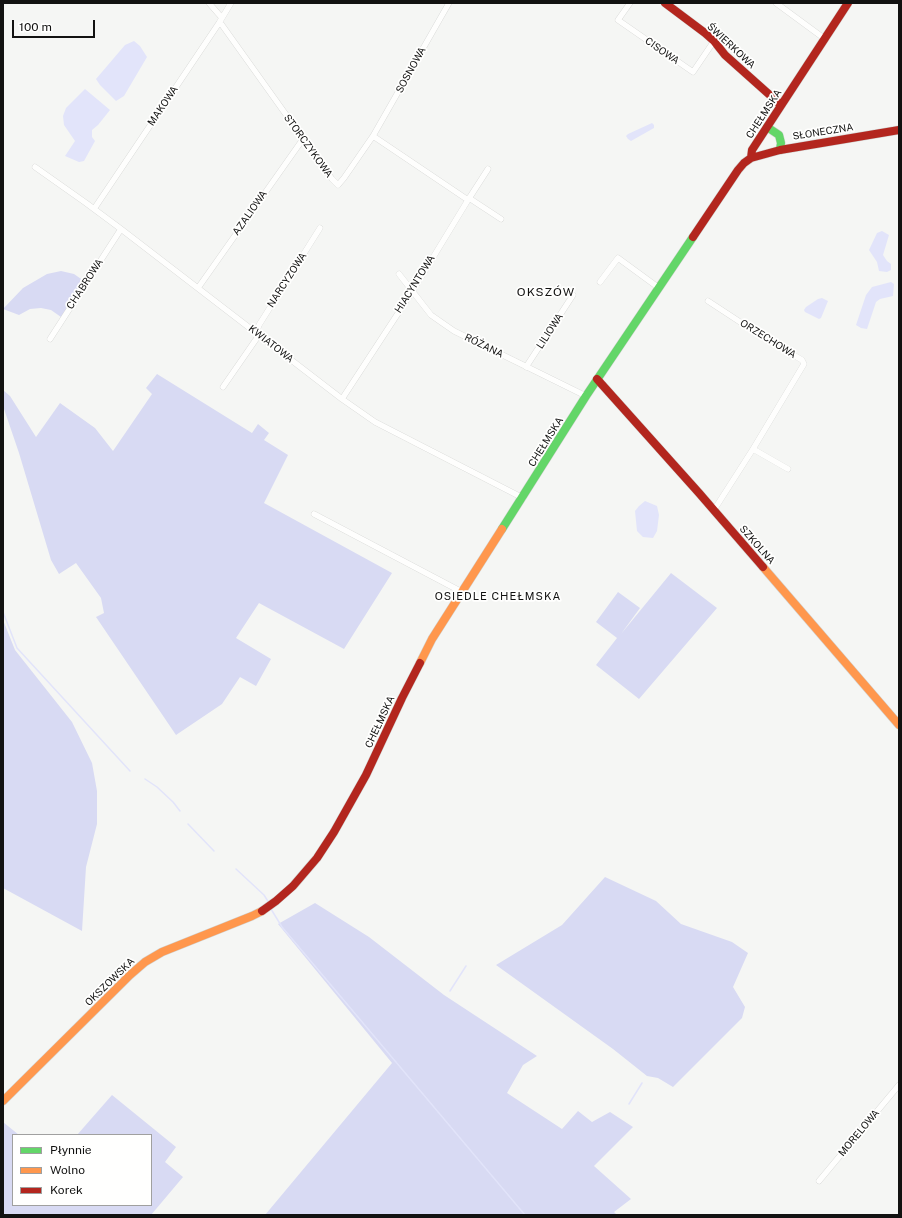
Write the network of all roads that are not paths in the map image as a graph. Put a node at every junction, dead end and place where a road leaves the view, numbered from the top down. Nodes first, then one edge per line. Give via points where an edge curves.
1 (209, 3) edge
2 (231, 3) edge
3 (449, 3) edge
4 (630, 3) edge
5 (665, 3) edge
6 (776, 3) edge
7 (848, 3) edge
8 (220, 20) junction
9 (825, 39) junction
10 (714, 42) junction
11 (781, 105) junction
12 (767, 127) junction
13 (899, 130) edge
14 (373, 136) junction
15 (302, 139) junction
16 (780, 150) junction
17 (751, 158) junction
18 (35, 167) dead end
19 (488, 169) dead end
20 (469, 199) junction
21 (94, 209) junction
22 (501, 219) dead end
23 (320, 228) dead end
24 (121, 229) junction
25 (399, 274) dead end
26 (600, 282) dead end
27 (198, 288) junction
28 (659, 288) junction
29 (412, 292) junction
30 (573, 295) dead end
31 (708, 301) dead end
32 (257, 334) junction
33 (50, 339) dead end
34 (526, 367) junction
35 (597, 379) junction
36 (223, 387) dead end
37 (586, 396) junction
38 (342, 400) junction
39 (753, 449) junction
40 (788, 469) dead end
41 (523, 498) junction
42 (714, 510) junction
43 (314, 514) dead end
44 (462, 592) junction
45 (899, 725) edge
46 (276, 901) joint
47 (899, 1085) edge
48 (3, 1101) edge
49 (819, 1180) dead end

1 - 8 street, STORCZYKOWA
2 - 8 street, MAKOWA
3 - 14 street, SOSNOWA
4 - 10 street, CISOWA via 618,20 693,72
5 - 10 main road, ŚWIERKOWA
6 - 9 street
7 - 9 main road, CHEŁMSKA
8 - 15 street, STORCZYKOWA
8 - 21 street, MAKOWA
9 - 11 main road, CHEŁMSKA
10 - 11 main road, ŚWIERKOWA
11 - 12 main road, CHEŁMSKA
12 - 16 main road via 778,135
12 - 17 main road, CHEŁMSKA via 752,150
13 - 16 main road, SŁONECZNA
14 - 15 street, STORCZYKOWA via 338,185
14 - 20 street
15 - 27 street, AZALIOWA
16 - 17 main road, SŁONECZNA
17 - 28 main road, CHEŁMSKA via 738,170
18 - 21 street, KWIATOWA
19 - 20 street, HIACYNTOWA
20 - 22 street
20 - 29 street, HIACYNTOWA
21 - 24 street, KWIATOWA
23 - 32 street, NARCYZOWA via 259,325
24 - 27 street, KWIATOWA
24 - 33 street, CHABROWA
25 - 29 street, RÓŻANA
26 - 28 street via 618,258
27 - 32 street, KWIATOWA
28 - 35 main road, CHEŁMSKA
29 - 34 street, RÓŻANA via 431,315 454,331
29 - 38 street, HIACYNTOWA
30 - 34 street, LILIOWA
31 - 39 street, ORZECHOWA via 802,360 804,364
32 - 36 street, NARCYZOWA
32 - 38 street, KWIATOWA
34 - 37 street, RÓŻANA
35 - 37 main road, CHEŁMSKA
35 - 42 main road, SZKOLNA
37 - 41 main road, CHEŁMSKA
38 - 41 street, KWIATOWA via 375,422
39 - 40 street
39 - 42 street, ORZECHOWA
41 - 44 main road, CHEŁMSKA
42 - 45 main road, SZKOLNA
43 - 44 street
44 - 46 main road, CHEŁMSKA via 426,650 369,768 334,832 317,858
46 - 48 main road, OKSZOWSKA via 252,916 162,952 145,962
47 - 49 street, MORELOWA

